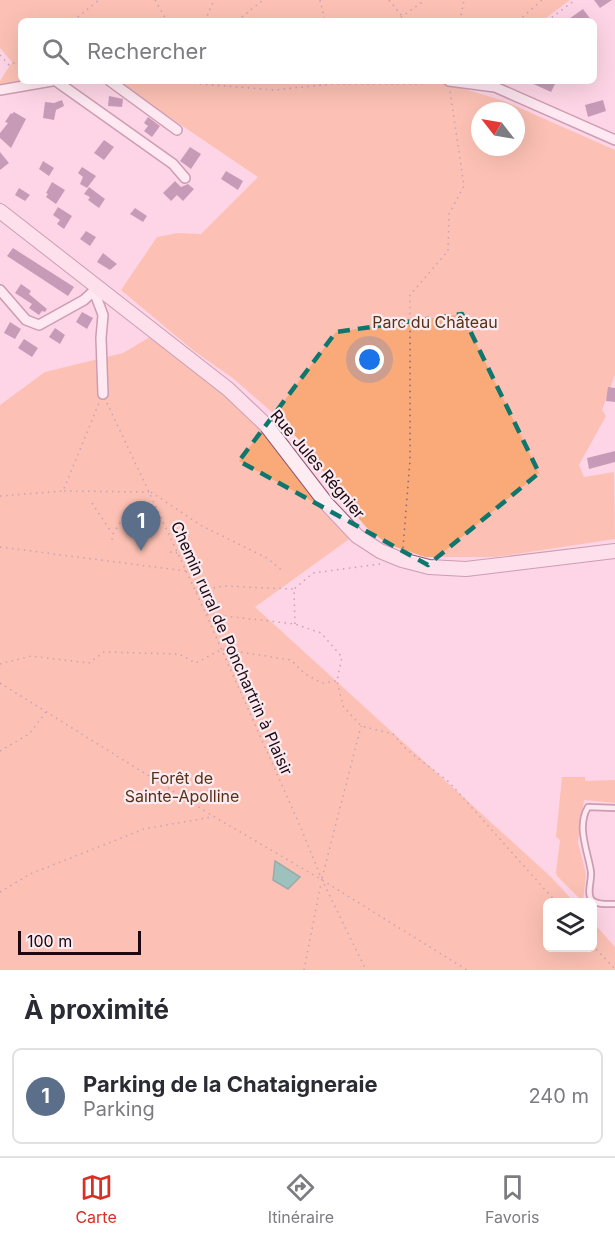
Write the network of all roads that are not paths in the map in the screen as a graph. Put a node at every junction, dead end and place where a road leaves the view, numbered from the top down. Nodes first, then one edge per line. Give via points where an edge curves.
1 (36, 84) edge
2 (58, 84) edge
3 (114, 84) edge
4 (472, 84) edge
5 (0, 90) edge
6 (177, 130) dead end
7 (615, 140) edge
8 (184, 178) dead end
9 (0, 211) edge
10 (0, 223) edge
11 (74, 268) junction
12 (96, 289) junction
13 (0, 290) edge
14 (103, 394) road end
15 (615, 551) edge
16 (615, 808) edge
17 (615, 904) edge

1 - 5 street
2 - 8 street via 173,164
3 - 6 street
4 - 7 street via 495,87
9 - 11 street, Rue Jules Régnier
10 - 11 street, Rue Jules Régnier
11 - 12 street, Rue Jules Régnier
12 - 13 street via 39,325 26,320
12 - 14 street via 103,315
12 - 15 street, Rue Jules Régnier via 228,389 266,425 326,503 357,536 380,551 429,567 466,569
16 - 17 lane via 588,807 582,837 591,874 589,895 598,903

